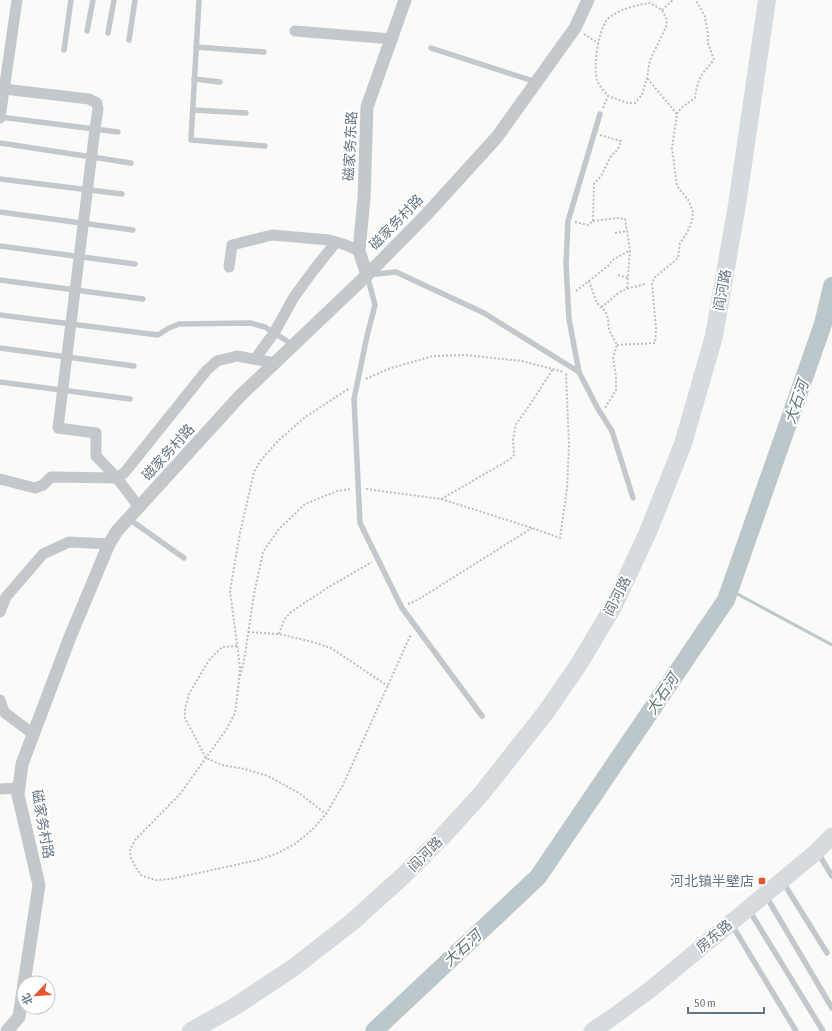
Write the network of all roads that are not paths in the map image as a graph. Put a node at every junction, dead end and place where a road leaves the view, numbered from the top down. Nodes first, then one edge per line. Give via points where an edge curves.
1 (17, 0) edge
2 (71, 0) edge
3 (93, 0) edge
4 (114, 0) edge
5 (135, 0) edge
6 (199, 0) edge
7 (405, 0) edge
8 (588, 0) edge
9 (767, 0) edge
10 (87, 31) dead end
11 (295, 31) dead end
12 (108, 33) dead end
13 (392, 39) junction
14 (129, 40) dead end
15 (196, 47) junction
16 (431, 48) dead end
17 (64, 50) dead end
18 (264, 52) dead end
19 (194, 79) junction
20 (220, 82) dead end
21 (536, 82) junction
22 (4, 89) junction
23 (192, 110) junction
24 (246, 113) dead end
25 (600, 114) road end
26 (0, 117) edge
27 (95, 129) junction
28 (118, 132) dead end
29 (0, 143) edge
30 (265, 146) dead end
31 (92, 157) junction
32 (131, 162) dead end
33 (0, 179) edge
34 (88, 190) junction
35 (122, 194) dead end
36 (0, 212) edge
37 (84, 223) junction
38 (133, 230) dead end
39 (336, 242) junction
40 (0, 246) edge
41 (359, 251) junction
42 (80, 256) junction
43 (135, 264) dead end
44 (230, 267) dead end
45 (367, 275) junction
46 (0, 280) edge
47 (75, 290) junction
48 (143, 299) dead end
49 (0, 314) edge
50 (71, 324) junction
51 (274, 333) junction
52 (293, 346) junction
53 (0, 348) edge
54 (67, 357) junction
55 (255, 359) junction
56 (275, 363) junction
57 (134, 366) dead end
58 (579, 372) junction
59 (0, 382) edge
60 (63, 390) junction
61 (130, 399) dead end
62 (117, 478) junction
63 (0, 479) edge
64 (632, 498) dead end
65 (139, 507) junction
66 (129, 518) junction
67 (109, 544) junction
68 (184, 558) dead end
69 (0, 612) edge
70 (0, 700) edge
71 (482, 716) dead end
72 (33, 734) junction
73 (19, 788) junction
74 (0, 789) edge
75 (832, 836) edge
76 (817, 851) junction
77 (832, 876) edge
78 (782, 880) junction
79 (764, 894) junction
80 (747, 908) junction
81 (731, 922) junction
82 (827, 953) dead end
83 (832, 1008) edge
84 (610, 1024) edge
85 (7, 1031) edge
86 (191, 1031) edge
87 (592, 1031) edge
88 (796, 1031) edge
89 (823, 1031) edge

1 - 22 street
2 - 17 lane
3 - 10 lane
4 - 12 lane
5 - 14 lane
6 - 15 lane
7 - 13 street, 磁家务东路
8 - 21 street, 磁家务村路 via 575,28
9 - 86 highway, 阎河路 via 737,205 714,336 683,444 648,532 613,607 546,712 482,793 442,837 352,922 293,968 234,1007
11 - 13 street
13 - 41 street, 磁家务东路 via 367,107 364,198
15 - 18 lane
15 - 19 lane
16 - 21 lane
19 - 20 lane
19 - 23 lane
21 - 45 street, 磁家务村路 via 497,137
22 - 26 street
22 - 27 street via 89,99 97,103
23 - 24 lane
23 - 30 lane via 191,140
25 - 58 lane via 568,221 566,264 569,319
26 - 27 lane
27 - 28 lane
27 - 31 street
29 - 31 lane
31 - 32 lane
31 - 34 street
33 - 34 lane
34 - 35 lane
34 - 37 street
36 - 37 lane
37 - 38 lane
37 - 42 street
39 - 41 street
39 - 44 street via 272,235 232,245
39 - 51 street via 298,292
40 - 42 lane
41 - 45 street, 磁家务东路
42 - 43 lane
42 - 47 street
45 - 52 street, 磁家务村路
45 - 58 lane via 396,272 484,312
45 - 71 lane via 375,305 354,399 360,523 402,608
46 - 47 lane
47 - 48 lane
47 - 50 street
49 - 50 lane
50 - 51 lane via 158,335 179,324 250,323 265,327
50 - 54 street
51 - 52 lane
51 - 55 street
52 - 56 street, 磁家务村路
53 - 54 lane
54 - 57 lane
54 - 60 street
55 - 56 street
55 - 62 street via 237,356 217,362 206,371 125,472
56 - 65 street, 磁家务村路 via 239,397
58 - 64 lane via 612,431
59 - 60 lane
60 - 61 lane
60 - 62 street via 58,428 96,433 96,456
62 - 63 street via 52,477 35,488
62 - 65 street
65 - 66 street, 磁家务村路
66 - 67 street, 磁家务村路
66 - 68 lane
67 - 69 street via 69,542 43,554 6,597
67 - 72 street, 磁家务村路
70 - 72 street via 4,712
72 - 73 street, 磁家务村路 via 22,764
73 - 74 street
73 - 85 street, 磁家务村路 via 18,795 39,885 19,1017
75 - 76 main road, 房东路
76 - 77 lane
76 - 78 main road, 房东路
78 - 79 main road, 房东路
78 - 82 lane
79 - 80 main road, 房东路
79 - 83 lane
80 - 81 main road, 房东路
80 - 89 lane
81 - 84 main road, 房东路
81 - 88 lane
84 - 87 main road, 房东路

